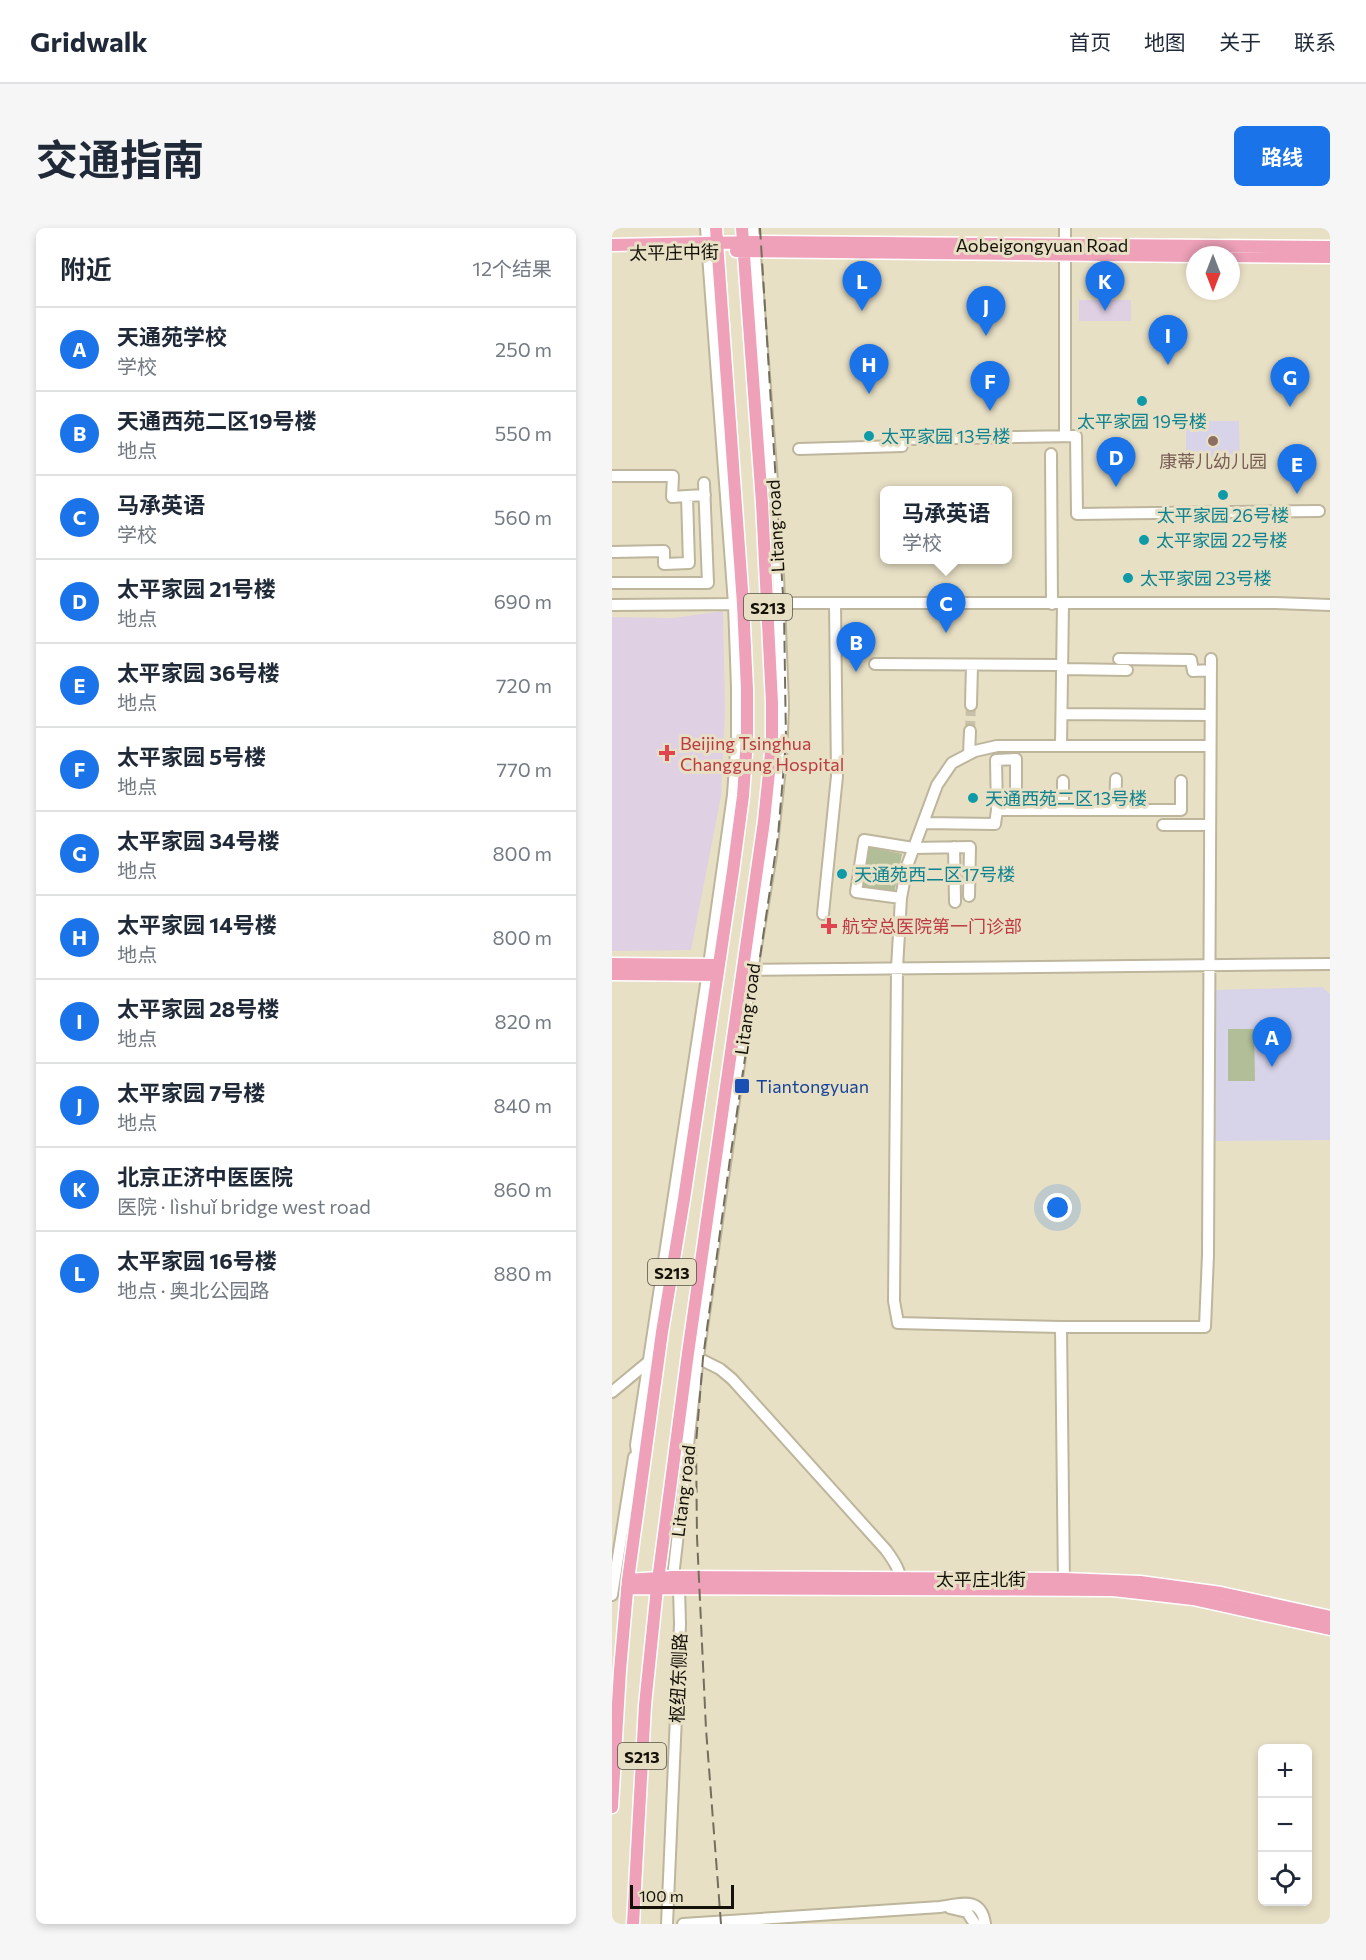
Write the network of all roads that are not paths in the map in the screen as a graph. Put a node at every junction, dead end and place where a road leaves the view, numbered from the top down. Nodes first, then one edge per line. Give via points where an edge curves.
1 (706, 228) edge
2 (716, 228) edge
3 (742, 228) edge
4 (753, 228) edge
5 (1065, 228) edge
6 (612, 245) edge
7 (1330, 247) edge
8 (712, 248) junction
9 (746, 248) junction
10 (1065, 250) junction
11 (612, 252) edge
12 (1186, 256) edge
13 (1240, 256) edge
14 (1330, 257) edge
15 (1065, 436) junction
16 (798, 449) dead end
17 (1051, 453) dead end
18 (612, 476) edge
19 (704, 483) dead end
20 (705, 495) junction
21 (687, 496) junction
22 (1319, 511) dead end
23 (612, 552) edge
24 (689, 563) junction
25 (708, 563) junction
26 (612, 583) edge
27 (773, 603) junction
28 (835, 603) junction
29 (738, 604) junction
30 (1057, 604) junction
31 (1330, 604) edge
32 (612, 605) edge
33 (1119, 659) dead end
34 (1211, 659) dead end
35 (875, 664) dead end
36 (972, 665) junction
37 (1061, 667) junction
38 (1127, 670) dead end
39 (1211, 670) junction
40 (971, 705) tunnel mouth
41 (1062, 714) junction
42 (1210, 715) junction
43 (970, 731) tunnel mouth
44 (1061, 746) junction
45 (1210, 746) junction
46 (969, 754) junction
47 (1116, 779) dead end
48 (1063, 781) dead end
49 (1181, 781) dead end
50 (1016, 809) junction
51 (1063, 809) junction
52 (997, 810) junction
53 (1115, 810) junction
54 (923, 823) junction
55 (1163, 825) dead end
56 (1210, 825) junction
57 (954, 847) junction
58 (913, 848) junction
59 (969, 896) dead end
60 (901, 898) junction
61 (956, 902) dead end
62 (823, 914) dead end
63 (612, 964) edge
64 (1330, 964) edge
65 (1209, 965) junction
66 (897, 968) junction
67 (713, 970) junction
68 (747, 970) junction
69 (612, 974) edge
70 (1061, 1327) junction
71 (693, 1355) junction
72 (647, 1363) junction
73 (612, 1392) edge
74 (636, 1445) junction
75 (642, 1488) junction
76 (658, 1583) junction
77 (676, 1583) junction
78 (613, 1584) edge
79 (627, 1584) junction
80 (901, 1584) junction
81 (1064, 1584) junction
82 (612, 1595) edge
83 (1330, 1617) edge
84 (1330, 1629) edge
85 (612, 1807) edge
86 (940, 1907) junction
87 (633, 1924) edge
88 (668, 1924) edge
89 (683, 1924) edge
90 (975, 1924) edge
91 (985, 1924) edge

1 - 8 street, Litang road / S213
2 - 8 main road, Litang road / S213
3 - 9 main road, Litang road / S213
4 - 9 street, Litang road / S213
5 - 10 street
6 - 8 main road, 太平庄中街
7 - 10 main road, Aobeigongyuan Road
8 - 9 main road, Aobeigongyuan Road
8 - 11 main road, 太平庄中街
8 - 29 main road, Litang road / S213
9 - 10 main road, Aobeigongyuan Road
9 - 27 main road, Litang road / S213
10 - 12 main road
10 - 15 street
13 - 14 main road
15 - 16 street via 903,439 902,446
15 - 22 street via 1076,436 1077,514
17 - 30 street
18 - 21 street via 673,476 672,497
19 - 20 street
20 - 21 street
20 - 25 street
21 - 24 street
23 - 24 street via 664,551 664,564
24 - 25 street
25 - 26 street via 708,583
27 - 28 street
27 - 68 main road, Litang road / S213 via 771,742
28 - 30 street
28 - 62 street via 837,776
29 - 32 street
29 - 67 main road, Litang road / S213 via 747,740 743,796
30 - 31 street
30 - 37 street
33 - 39 street via 1191,660 1193,671
34 - 39 street
35 - 36 street
36 - 37 street
36 - 40 street
37 - 38 street
37 - 41 street
39 - 42 street
41 - 42 street
41 - 44 street
42 - 45 street
43 - 46 street
44 - 45 street
44 - 46 street via 997,746
45 - 56 street
46 - 54 street via 952,763 937,785
47 - 53 street
48 - 51 street
49 - 53 street via 1181,810
50 - 51 street
50 - 52 street
50 - 52 street via 1016,759 996,760
51 - 53 street
52 - 54 street via 996,824
54 - 58 street
55 - 56 street
56 - 65 street
57 - 58 street
57 - 59 street via 970,847
57 - 61 street
58 - 60 street
58 - 60 street via 864,840 856,892
60 - 66 street
63 - 67 main road
64 - 65 street
65 - 66 street
65 - 70 street via 1205,1327
66 - 68 street
66 - 70 street via 894,1301 898,1323
67 - 69 main road
67 - 72 street, Litang road / S213
67 - 75 main road, Litang road / S213
68 - 71 main road, Litang road / S213
70 - 81 street
71 - 76 main road, Litang road / S213
71 - 77 street, Litang road / S213
71 - 80 street via 732,1379 886,1550
72 - 73 street
72 - 74 street, Litang road / S213
74 - 75 street, Litang road / S213
74 - 78 street
75 - 79 main road, Litang road / S213
76 - 77 main road, 太平庄北街
76 - 79 main road, 太平庄北街
76 - 87 main road, Litang road / S213 via 645,1705
77 - 80 main road, 太平庄北街
77 - 88 street, 枢纽东侧路 via 680,1624
78 - 79 street
78 - 82 street
79 - 85 main road, Litang road / S213
80 - 81 main road, 太平庄北街
81 - 83 main road, 太平庄北街 via 1140,1582 1194,1588
81 - 84 main road, 太平庄北街 via 1228,1605
86 - 89 street
86 - 90 street via 967,1912
86 - 91 street via 976,1905

